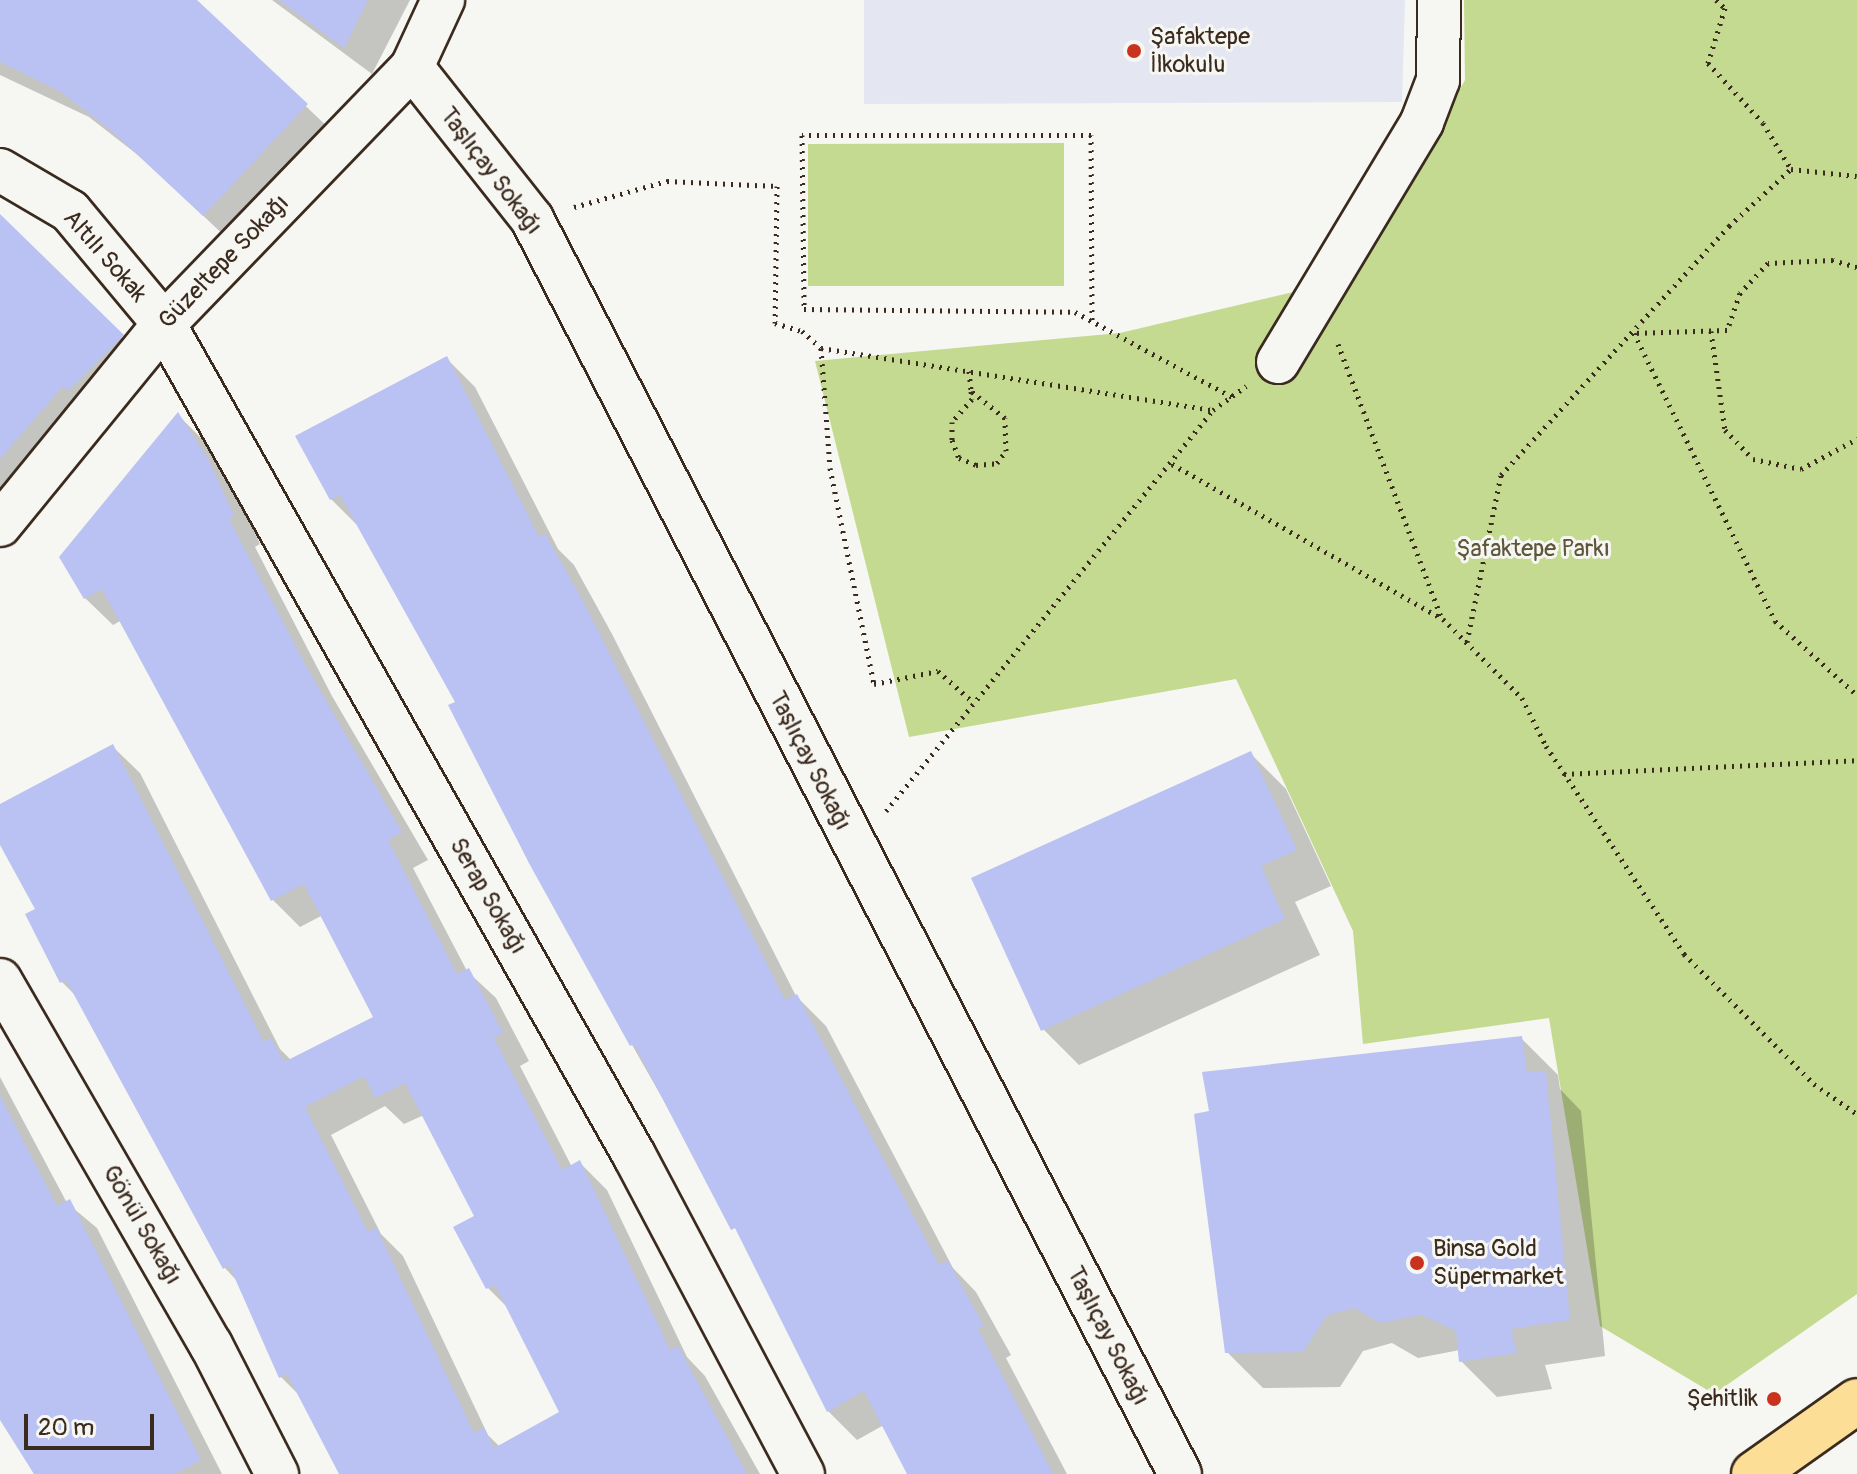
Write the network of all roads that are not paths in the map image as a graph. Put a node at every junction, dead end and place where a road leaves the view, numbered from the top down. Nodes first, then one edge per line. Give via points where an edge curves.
1 (443, 0) edge
2 (1439, 0) edge
3 (412, 67) junction
4 (0, 170) edge
5 (164, 324) junction
6 (1278, 362) road end
7 (0, 525) edge
8 (0, 980) edge
9 (1857, 1401) edge
10 (277, 1474) edge
11 (803, 1474) edge
12 (1180, 1474) edge
13 (1754, 1474) edge

1 - 3 street, Güzeltepe Sokağı
2 - 6 street via 1438,80 1422,122 1317,289
3 - 5 street, Güzeltepe Sokağı
3 - 12 street, Taşlıçay Sokağı via 532,219
4 - 5 street, Altılı Sokak via 70,211
5 - 7 street, Güzeltepe Sokağı
5 - 11 street, Serap Sokağı via 634,1155
8 - 10 street, Gönül Sokağı via 211,1345
9 - 13 main road

